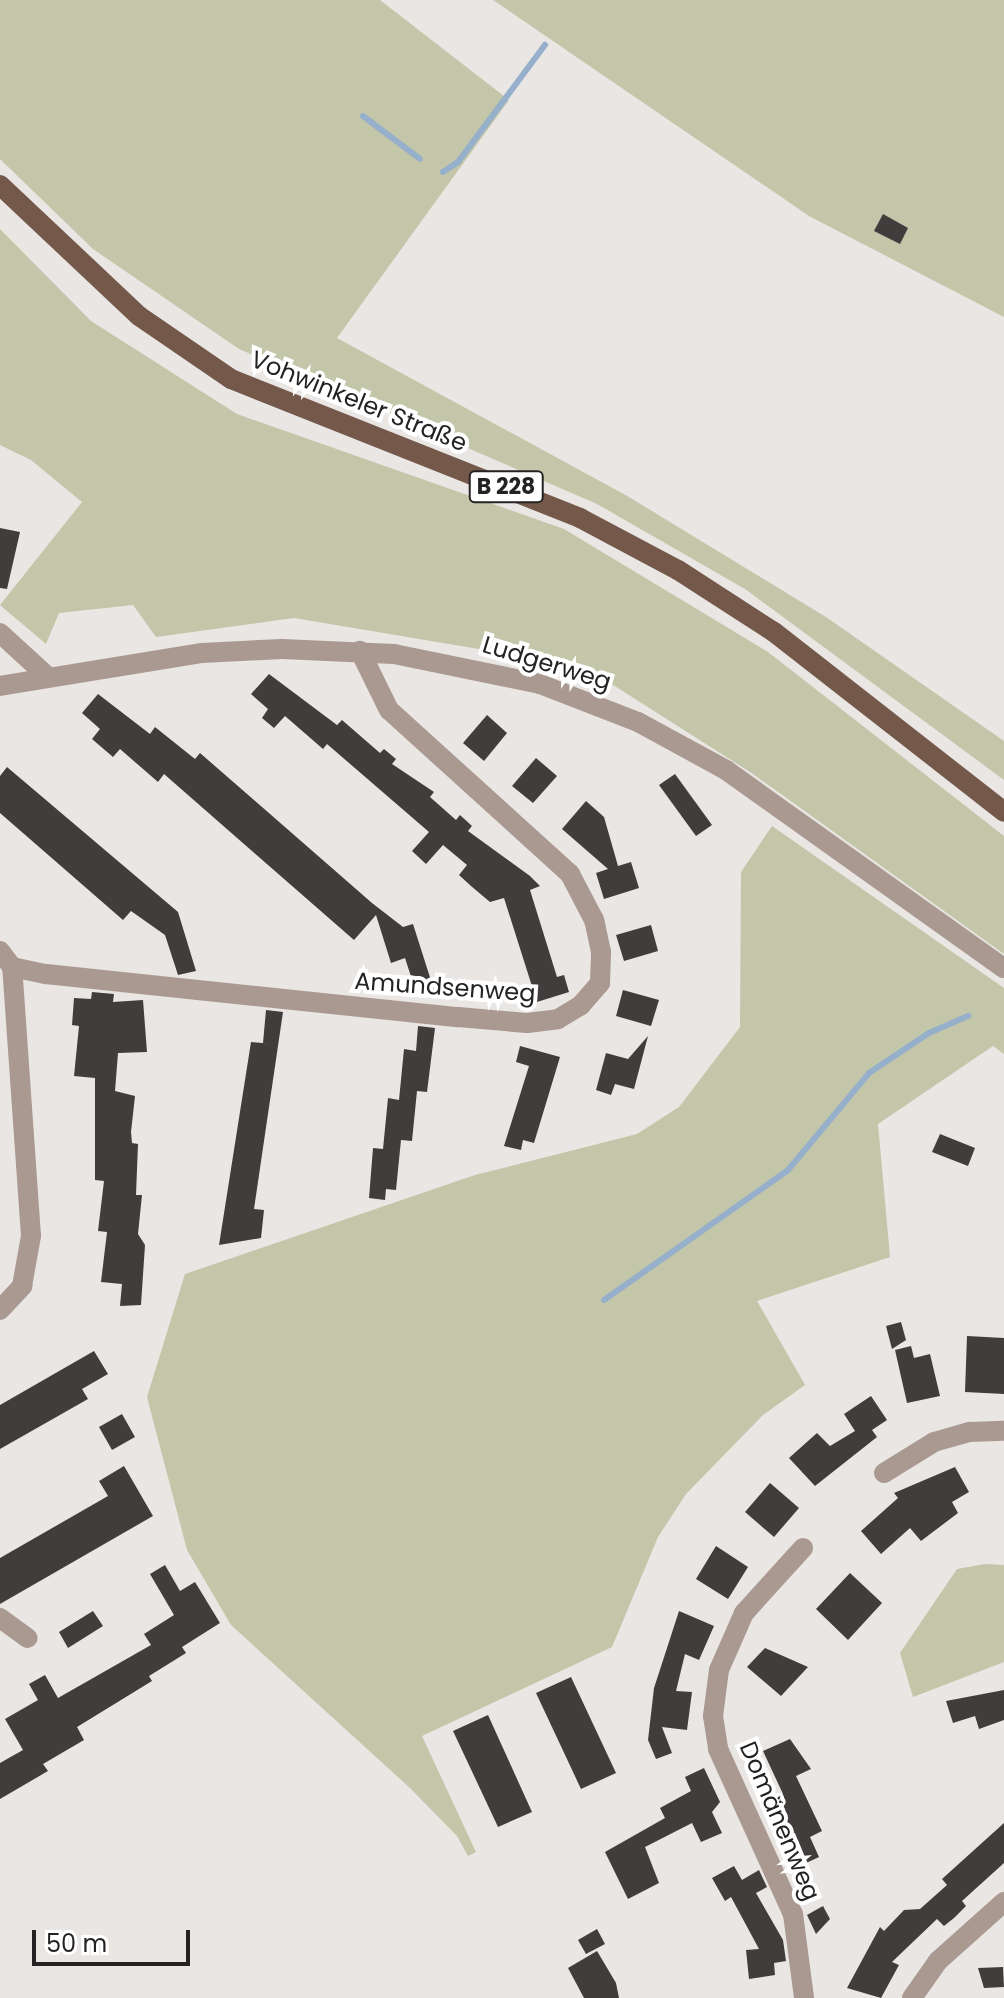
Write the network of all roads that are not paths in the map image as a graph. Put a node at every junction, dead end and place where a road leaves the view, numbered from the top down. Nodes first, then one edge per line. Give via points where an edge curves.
1 (0, 185) edge
2 (0, 633) edge
3 (360, 651) junction
4 (48, 677) junction
5 (0, 686) edge
6 (1004, 812) edge
7 (6, 959) edge
8 (1004, 968) edge
9 (0, 1310) edge
10 (1004, 1431) edge
11 (884, 1473) dead end
12 (803, 1548) dead end
13 (0, 1618) edge
14 (28, 1638) dead end
15 (1004, 1902) edge
16 (804, 1998) edge
17 (912, 1998) edge

1 - 6 main road, Vohwinkeler Straße / B 228 via 139,316 231,379 580,518 678,570 774,632
2 - 4 street
3 - 4 street, Ludgerweg via 202,653
3 - 7 street, Amundsenweg via 389,710 570,874 594,920 601,952 600,983 581,1005 558,1019 527,1023
3 - 8 street, Ludgerweg via 458,663 540,684 638,722 726,770
4 - 5 street, Ludgerweg
7 - 9 street via 31,1236 22,1286
10 - 11 street via 970,1432 934,1442
12 - 16 street, Domänenweg via 744,1613 719,1670 713,1716 718,1749 793,1914
13 - 14 street
15 - 17 street via 938,1961

